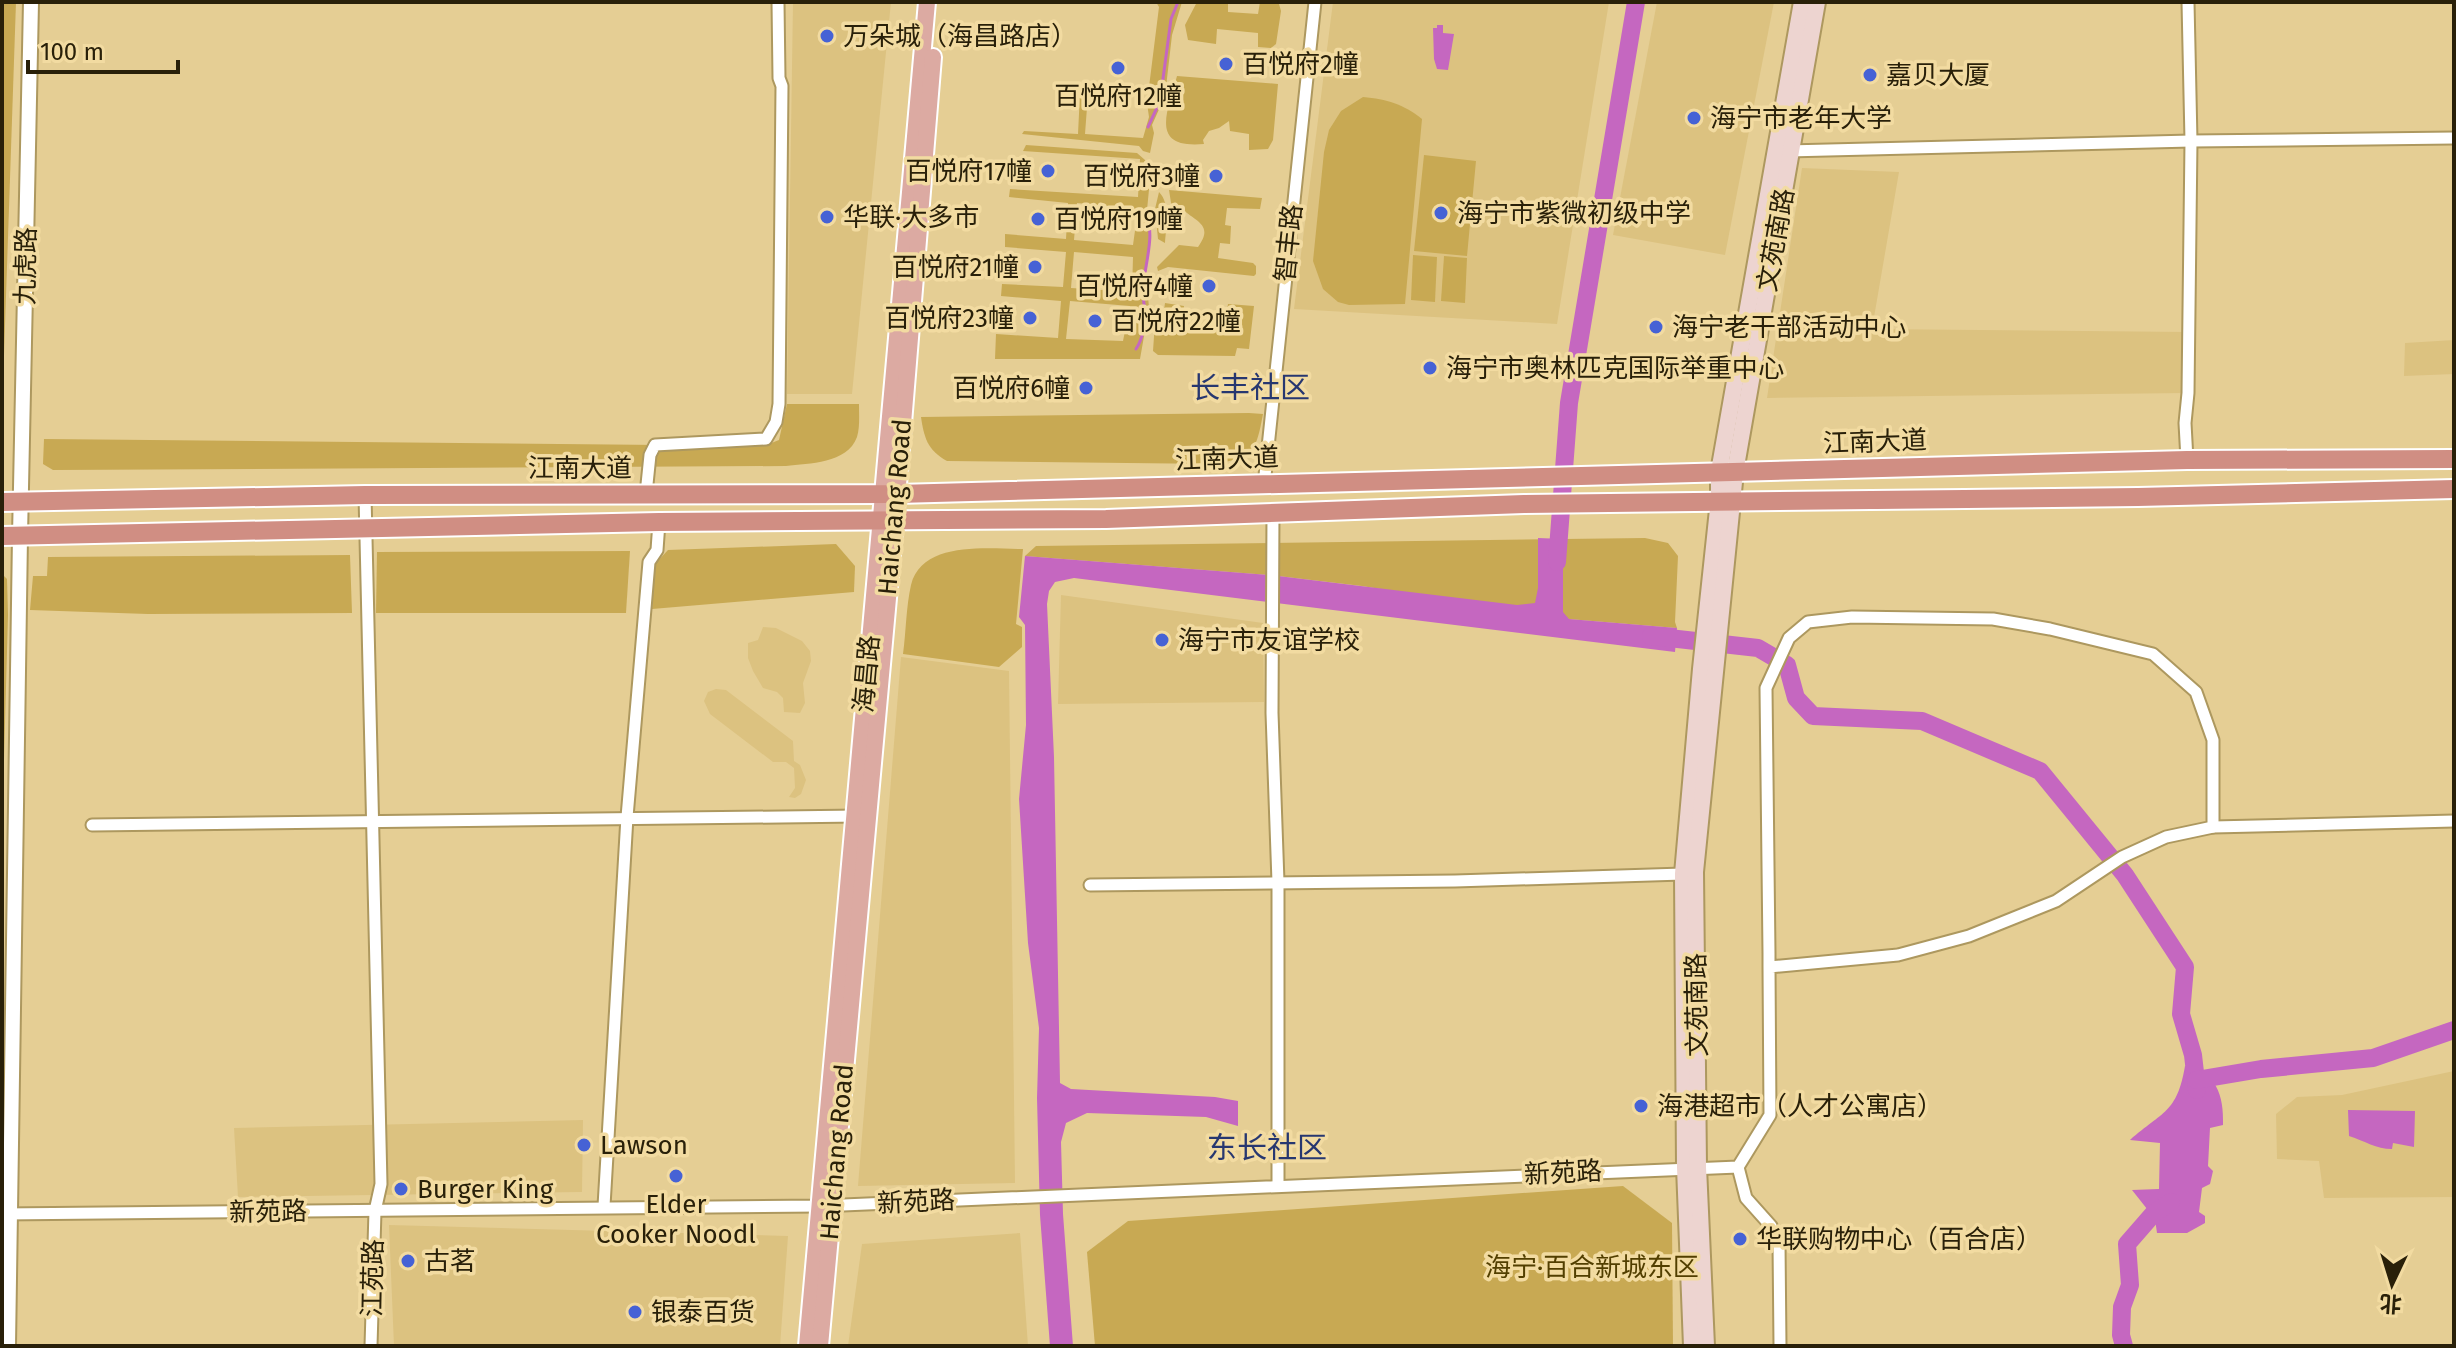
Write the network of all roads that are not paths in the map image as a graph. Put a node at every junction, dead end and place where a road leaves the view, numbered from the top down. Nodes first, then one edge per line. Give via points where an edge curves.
1 (31, 2) edge
2 (778, 2) edge
3 (927, 2) edge
4 (938, 2) edge
5 (1315, 2) edge
6 (1802, 2) edge
7 (1817, 2) edge
8 (2188, 2) edge
9 (2454, 138) edge
10 (2191, 141) junction
11 (1784, 151) junction
12 (2454, 459) edge
13 (2187, 460) junction
14 (1727, 472) junction
15 (1264, 485) junction
16 (2454, 489) edge
17 (890, 493) junction
18 (646, 494) junction
19 (365, 495) junction
20 (1726, 500) junction
21 (11, 502) edge
22 (1273, 512) junction
23 (659, 522) junction
24 (888, 522) junction
25 (366, 529) junction
26 (11, 536) edge
27 (1709, 667) junction
28 (860, 816) junction
29 (627, 817) junction
30 (373, 821) junction
31 (2454, 821) edge
32 (92, 825) dead end
33 (2213, 827) junction
34 (1683, 874) junction
35 (1278, 882) junction
36 (1090, 885) dead end
37 (1769, 967) junction
38 (1691, 1167) junction
39 (1738, 1167) junction
40 (1278, 1185) junction
41 (604, 1206) junction
42 (826, 1206) junction
43 (375, 1211) junction
44 (6, 1214) edge
45 (8, 1346) edge
46 (371, 1346) edge
47 (807, 1346) edge
48 (820, 1346) edge
49 (1692, 1346) edge
50 (1706, 1346) edge
51 (1780, 1346) edge

1 - 21 street, 九虎路
2 - 18 street via 782,102 776,422 766,439 655,445
3 - 17 main road, 海昌路
4 - 17 main road, Haichang Road
5 - 15 street, 智丰路
6 - 11 main road, 文苑南路
7 - 11 main road, 文苑南路
8 - 10 street
9 - 10 street
10 - 11 street
10 - 13 street
11 - 14 main road, 文苑南路
12 - 13 highway, 江南大道
13 - 14 highway, 江南大道
14 - 15 highway, 江南大道
14 - 20 main road, 文苑南路
15 - 17 highway, 江南大道
16 - 20 highway, 江南大道
17 - 18 highway, 江南大道
17 - 24 main road, 海昌路
18 - 19 highway, 江南大道
19 - 21 highway, 江南大道
19 - 25 street, 江苑路
20 - 22 highway, 江南大道
20 - 27 main road, 文苑南路
21 - 26 street, 九虎路
22 - 24 highway, 江南大道
22 - 35 street
23 - 24 highway, 江南大道
23 - 25 highway, 江南大道
23 - 29 street via 657,550 649,562
24 - 28 main road, 海昌路
25 - 26 highway, 江南大道
25 - 30 street, 江苑路
26 - 44 street, 九虎路
27 - 34 main road, 文苑南路
27 - 38 main road, 文苑南路 via 1695,872
28 - 29 street
28 - 42 main road, Haichang Road
29 - 30 street
29 - 41 street
30 - 32 street
30 - 43 street, 江苑路 via 381,1184
31 - 33 street
33 - 37 street via 2166,837 2122,857 2056,901 1969,936 1898,955
33 - 37 street via 2213,740 2196,692 2153,654 1993,619 1852,617 1808,622 1788,640 1766,688
34 - 35 street
34 - 38 main road, 文苑南路
35 - 36 street
35 - 40 street
37 - 39 street via 1770,1115
38 - 39 street, 新苑路
38 - 40 street, 新苑路
38 - 49 main road, 文苑南路
38 - 50 main road, 文苑南路
39 - 51 street via 1746,1198 1779,1243
40 - 42 street, 新苑路
41 - 42 street, 新苑路
41 - 43 street, 新苑路
42 - 47 main road
42 - 48 main road, Haichang Road
43 - 44 street, 新苑路
43 - 46 street, 江苑路
44 - 45 street, 九虎路

